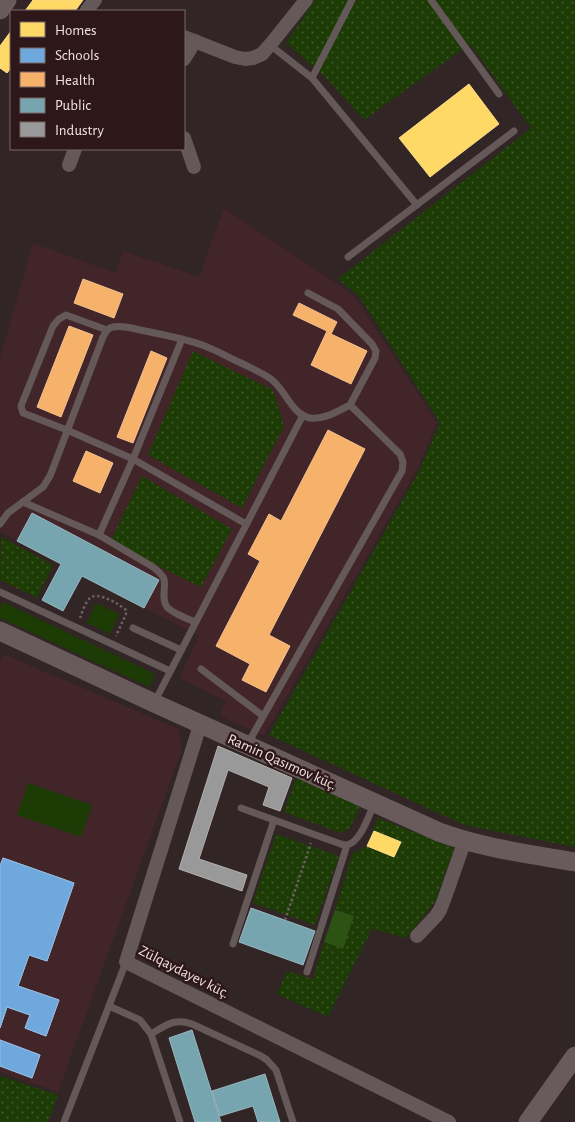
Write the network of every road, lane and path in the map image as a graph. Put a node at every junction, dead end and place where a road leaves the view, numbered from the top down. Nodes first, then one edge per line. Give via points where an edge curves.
1 (7, 0) edge
2 (306, 0) edge
3 (352, 0) edge
4 (431, 0) edge
5 (0, 10) edge
6 (190, 39) edge
7 (270, 45) junction
8 (185, 56) edge
9 (312, 78) junction
10 (499, 94) dead end
11 (514, 131) dead end
12 (185, 141) edge
13 (75, 150) edge
14 (69, 165) dead end
15 (194, 167) dead end
16 (417, 205) junction
17 (348, 257) dead end
18 (308, 293) dead end
19 (107, 330) junction
20 (182, 339) junction
21 (350, 405) junction
22 (303, 415) junction
23 (67, 430) junction
24 (133, 459) junction
25 (23, 502) junction
26 (0, 524) edge
27 (246, 524) junction
28 (99, 535) junction
29 (0, 592) edge
30 (196, 622) junction
31 (76, 627) junction
32 (134, 628) dead end
33 (0, 631) edge
34 (112, 644) junction
35 (181, 650) junction
36 (202, 670) dead end
37 (170, 671) junction
38 (154, 703) junction
39 (263, 716) junction
40 (200, 725) junction
41 (247, 746) junction
42 (374, 803) junction
43 (241, 808) dead end
44 (274, 820) junction
45 (314, 834) junction
46 (465, 840) junction
47 (347, 845) junction
48 (575, 862) edge
49 (285, 920) dead end
50 (417, 936) dead end
51 (233, 944) dead end
52 (126, 962) junction
53 (306, 972) dead end
54 (109, 1006) junction
55 (151, 1034) junction
56 (575, 1056) edge
57 (64, 1122) edge
58 (180, 1122) edge
59 (294, 1122) edge
60 (449, 1122) edge
61 (528, 1122) edge

1 - 5 street
2 - 7 street
3 - 9 lane
4 - 10 lane
6 - 7 street via 245,59 262,54
6 - 8 street
7 - 9 lane
9 - 16 lane
11 - 16 lane
12 - 15 street
13 - 14 street
16 - 17 lane
18 - 21 lane via 338,309 376,351
19 - 20 lane via 123,327
19 - 23 lane
19 - 23 lane via 66,315 53,326 21,406 23,413
20 - 22 lane via 203,345 261,373 277,385 295,410
20 - 24 lane
21 - 22 lane via 320,418
21 - 39 lane via 400,454 404,462 402,471
22 - 27 lane
23 - 24 lane
23 - 25 lane via 50,476 43,487
24 - 27 lane
24 - 28 lane
25 - 26 lane
25 - 28 lane
27 - 30 lane
28 - 30 lane via 159,572 164,579 166,605
29 - 31 lane
30 - 35 lane
31 - 34 lane
31 - 34 path via 89,598 99,595 126,610
32 - 35 lane
33 - 38 street, Ramin Qasımov küç.
34 - 37 lane
35 - 37 lane
36 - 39 lane
37 - 38 lane
38 - 40 street, Ramin Qasımov küç.
39 - 41 lane
40 - 41 street, Ramin Qasımov küç.
40 - 52 street, Zülqaydayev küç.
41 - 42 street, Ramin Qasımov küç.
42 - 46 street, Ramin Qasımov küç. via 438,832
42 - 47 lane via 359,838
43 - 44 lane
44 - 45 lane
44 - 51 lane
45 - 47 lane
45 - 49 path
46 - 48 street, Ramin Qasımov küç.
46 - 50 street via 440,910
47 - 53 lane
52 - 54 lane
52 - 60 street, Zülqaydayev küç.
54 - 55 lane via 140,1020
54 - 57 lane
55 - 58 lane
55 - 59 lane via 183,1021 261,1056 276,1070
56 - 61 street

